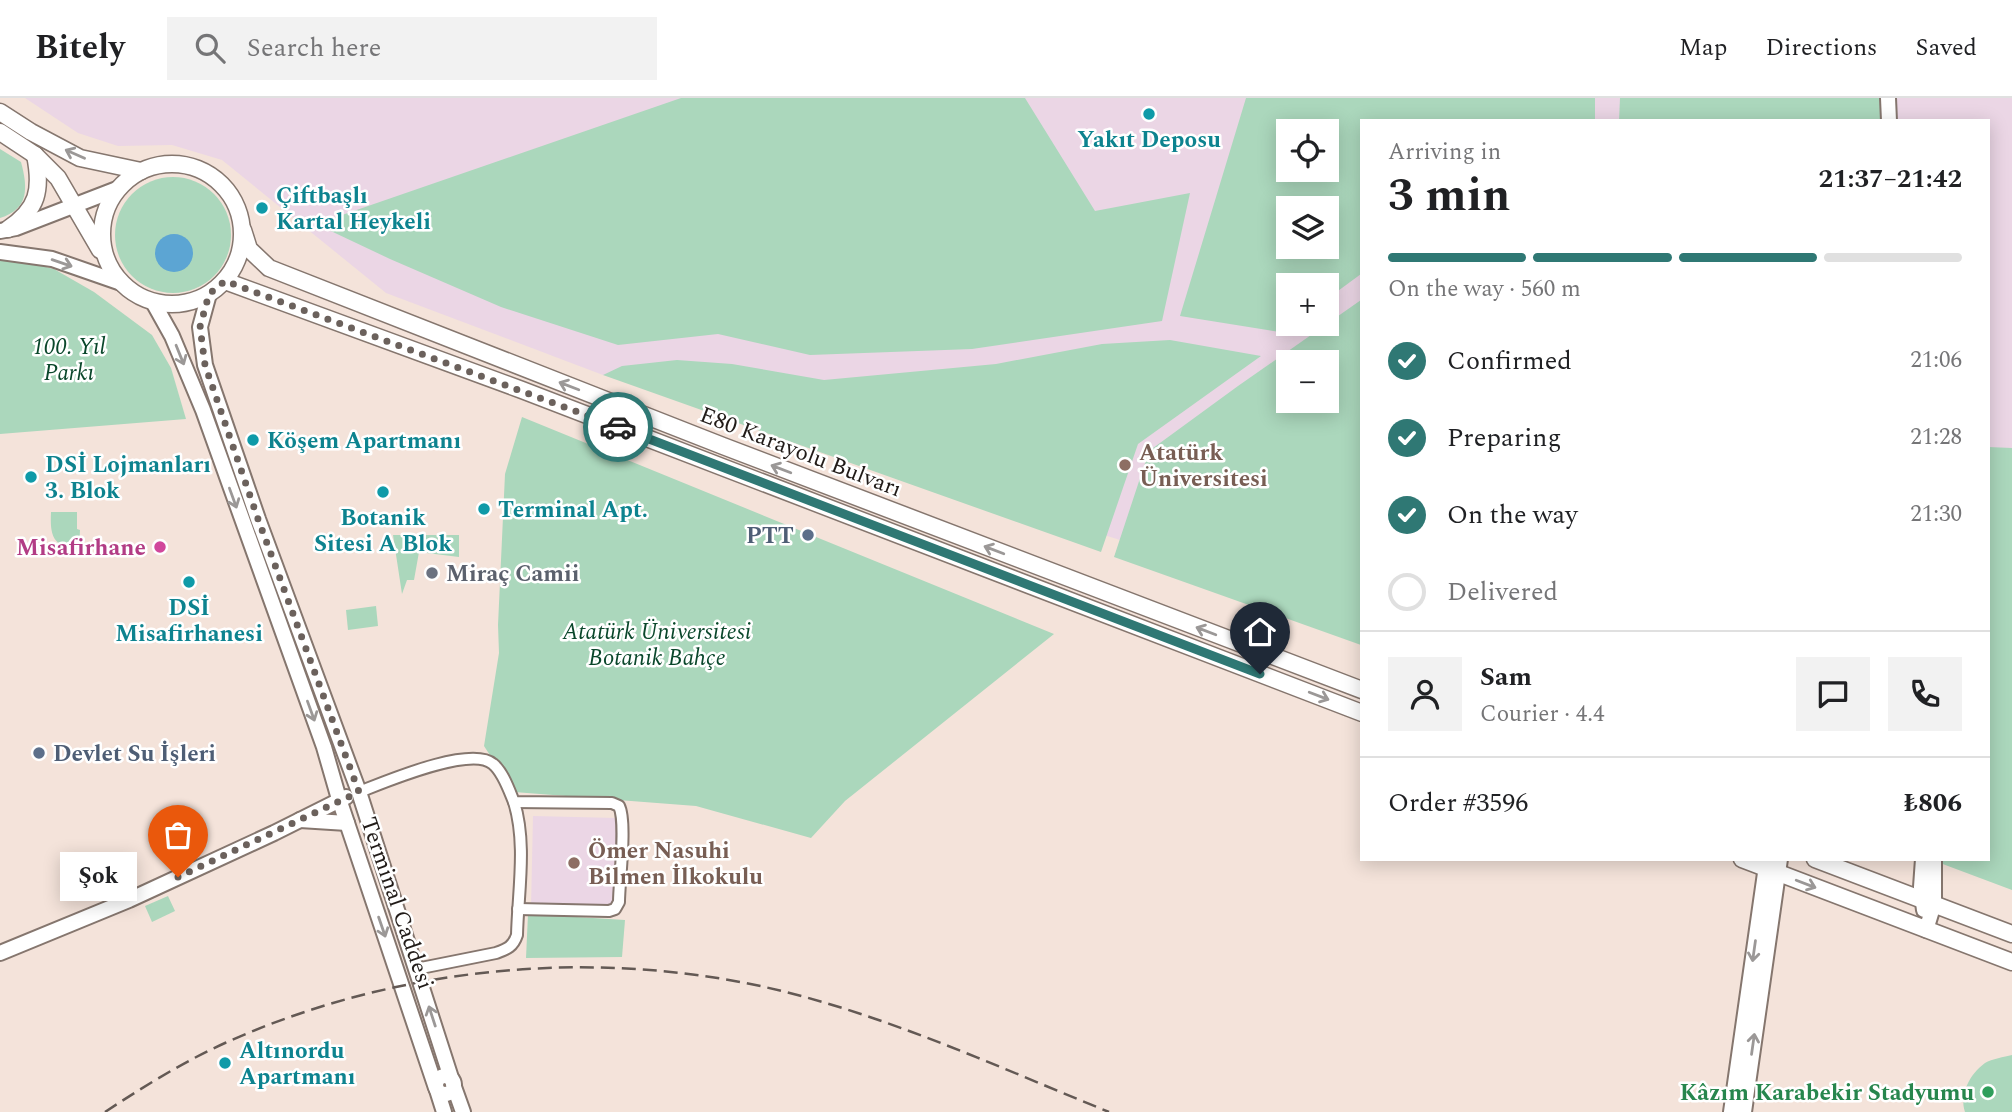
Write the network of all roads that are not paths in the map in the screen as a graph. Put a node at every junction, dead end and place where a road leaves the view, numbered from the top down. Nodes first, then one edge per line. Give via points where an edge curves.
1 (1888, 98) edge
2 (0, 112) edge
3 (1889, 119) edge
4 (0, 132) edge
5 (35, 155) junction
6 (141, 171) junction
7 (117, 190) junction
8 (76, 206) junction
9 (4, 230) edge
10 (243, 230) junction
11 (0, 252) edge
12 (107, 262) junction
13 (225, 281) junction
14 (121, 283) junction
15 (209, 294) junction
16 (153, 302) junction
17 (1360, 689) edge
18 (1360, 712) edge
19 (359, 792) junction
20 (340, 799) junction
21 (514, 802) junction
22 (296, 820) junction
23 (347, 823) junction
24 (1752, 861) edge
25 (1820, 861) edge
26 (1923, 861) edge
27 (1934, 861) edge
28 (1772, 865) edge
29 (1928, 902) junction
30 (517, 909) junction
31 (1926, 930) junction
32 (2012, 933) edge
33 (0, 953) edge
34 (2012, 962) edge
35 (416, 969) junction
36 (453, 1083) junction
37 (437, 1089) junction
38 (444, 1112) edge
39 (463, 1112) edge
40 (1731, 1112) edge
41 (1744, 1112) edge

1 - 3 main road
6 -> 2 highway via 80,158
4 - 5 highway
5 - 8 highway via 58,178
5 - 9 highway via 38,186 34,204
6 - 7 highway
6 - 10 highway via 161,164 202,170 232,196
7 - 8 main road
7 - 12 highway via 102,224 101,244
8 - 9 main road
8 - 12 highway
10 - 13 highway via 235,266
17 -> 10 highway, E80 Karayolu Bulvarı via 268,268 249,249
11 -> 14 main road via 52,259
12 - 14 highway
13 - 15 highway
13 -> 18 highway, E80 Karayolu Bulvarı via 522,390
14 - 16 highway
15 - 16 highway via 172,305
15 - 19 main road, Terminal Caddesi via 200,327 205,365
16 -> 20 main road, Terminal Caddesi via 203,410
19 - 20 main road
19 - 21 street via 472,757 494,764
19 - 35 main road, Terminal Caddesi
20 - 22 main road
20 - 23 main road, Terminal Caddesi
21 - 30 street via 519,820
21 - 30 street via 612,803 621,812 617,907 609,911
22 - 23 main road
22 - 33 main road via 129,900
23 -> 37 main road, Terminal Caddesi
24 - 28 highway
25 - 29 highway
26 - 29 main road
27 - 29 main road
28 -> 31 highway
28 -> 40 main road
41 -> 28 main road
29 - 31 main road
29 - 32 highway
30 - 35 street via 517,935 508,949
31 - 34 highway
36 -> 35 main road, Terminal Caddesi
36 - 37 main road via 448,1077 440,1078
36 - 39 main road, Terminal Caddesi
37 - 38 main road, Terminal Caddesi

